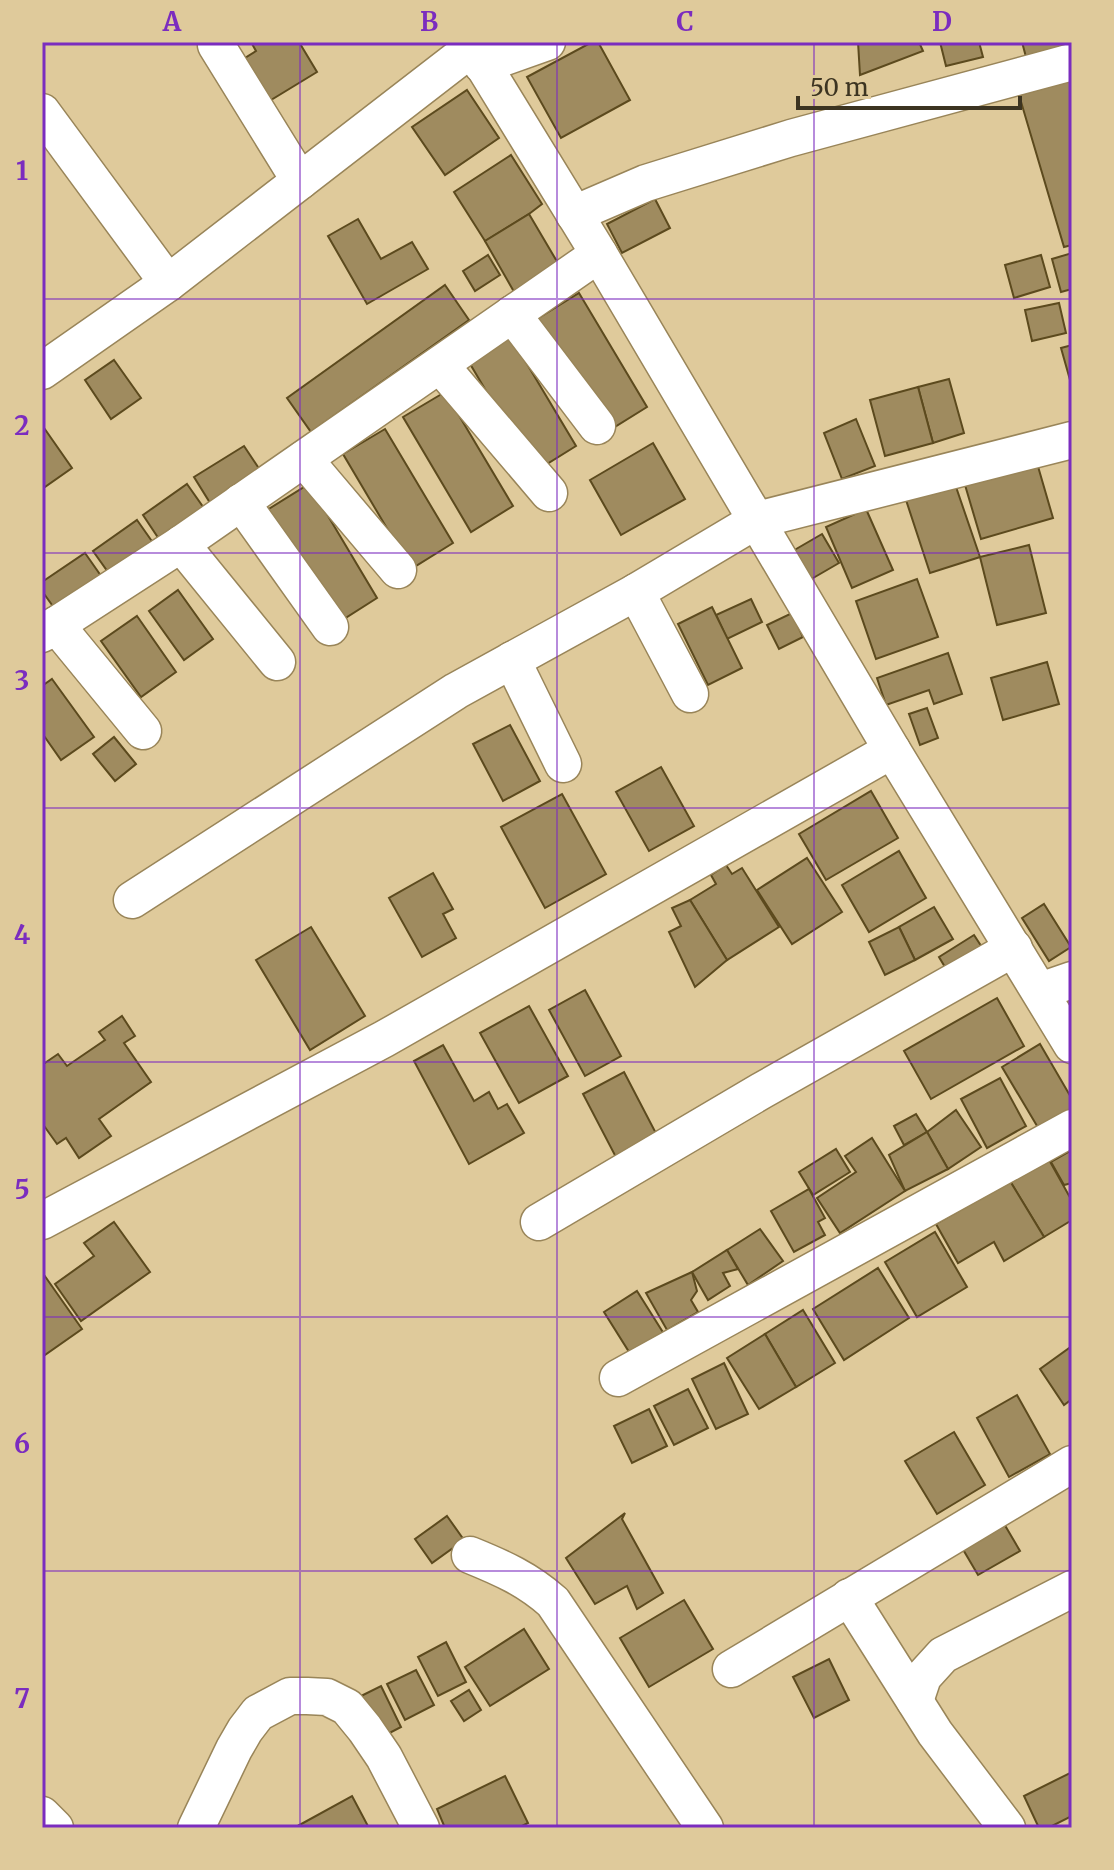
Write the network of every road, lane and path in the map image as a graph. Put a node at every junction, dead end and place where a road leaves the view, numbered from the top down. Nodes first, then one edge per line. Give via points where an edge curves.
1 (547, 42) edge
2 (216, 45) dead end
3 (474, 52) edge
4 (1072, 62) edge
5 (42, 112) edge
6 (300, 181) junction
7 (574, 214) junction
8 (599, 254) junction
9 (168, 283) junction
10 (512, 314) junction
11 (440, 365) junction
12 (42, 371) edge
13 (597, 426) dead end
14 (1072, 440) edge
15 (304, 459) junction
16 (549, 493) dead end
17 (241, 502) junction
18 (757, 520) junction
19 (181, 544) junction
20 (398, 570) dead end
21 (636, 592) junction
22 (330, 627) dead end
23 (49, 630) edge
24 (512, 660) junction
25 (277, 662) dead end
26 (690, 694) dead end
27 (143, 731) dead end
28 (892, 750) junction
29 (563, 764) dead end
30 (132, 900) dead end
31 (1014, 948) junction
32 (1056, 985) edge
33 (1072, 1045) edge
34 (1072, 1128) edge
35 (42, 1221) edge
36 (539, 1222) dead end
37 (618, 1378) dead end
38 (1072, 1464) edge
39 (470, 1555) dead end
40 (1072, 1589) edge
41 (849, 1597) junction
42 (731, 1669) dead end
43 (915, 1701) junction
44 (42, 1815) edge
45 (55, 1828) edge
46 (196, 1828) edge
47 (421, 1828) edge
48 (705, 1828) edge
49 (1007, 1828) edge

1 - 3 street
2 - 6 street
3 - 6 street
3 - 7 street
4 - 7 street via 791,138 646,183
5 - 9 street
6 - 9 street
7 - 8 street
8 - 10 street
8 - 18 street
9 - 12 street
10 - 11 street
10 - 13 street
11 - 15 street
11 - 16 street
14 - 18 street
15 - 17 street
15 - 20 street
17 - 19 street
17 - 22 street
18 - 21 street
18 - 28 street
19 - 23 street
19 - 25 street
21 - 24 street
21 - 26 street
23 - 27 street
24 - 29 street
24 - 30 street
28 - 31 street
28 - 35 street via 384,1039
31 - 32 street
31 - 36 street
32 - 33 street
34 - 37 street
38 - 41 street
39 - 48 street via 514,1573 553,1602
40 - 43 street via 943,1655 923,1677
41 - 42 street
41 - 43 street
43 - 49 street
44 - 45 street
46 - 47 street via 234,1749 258,1713 290,1696 307,1696 327,1697 347,1707 384,1757

